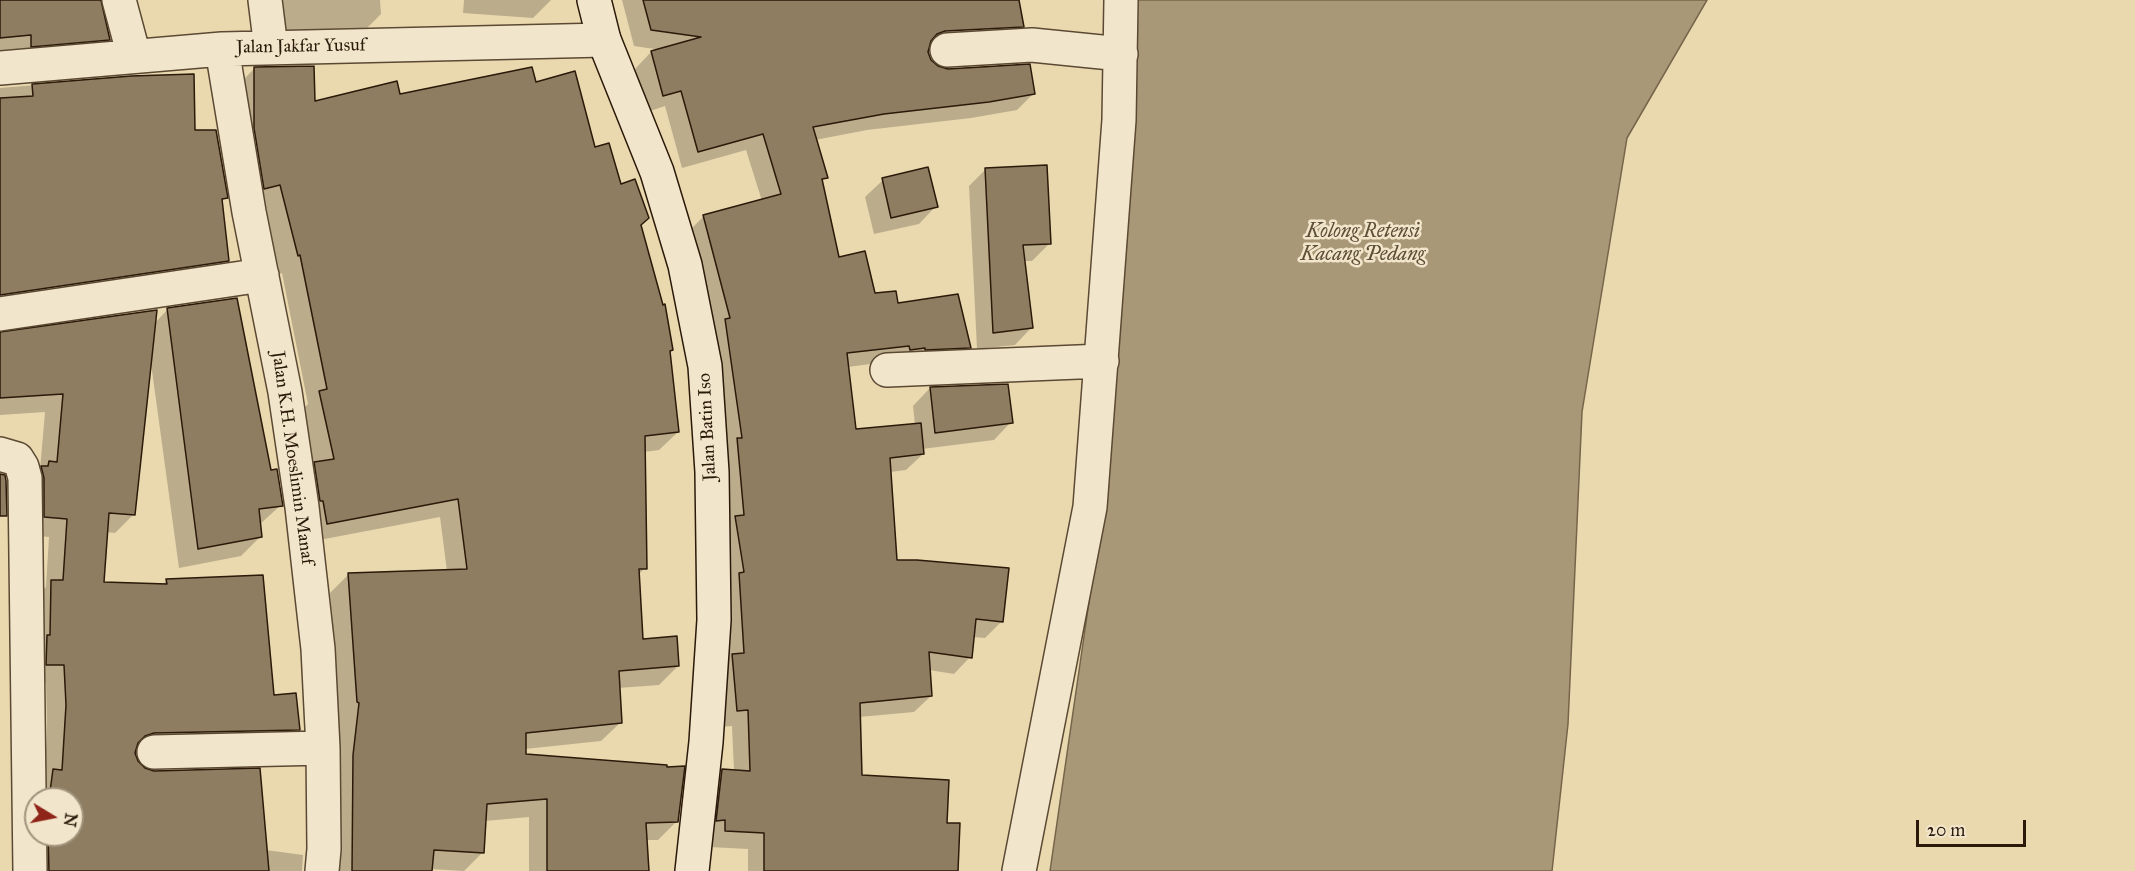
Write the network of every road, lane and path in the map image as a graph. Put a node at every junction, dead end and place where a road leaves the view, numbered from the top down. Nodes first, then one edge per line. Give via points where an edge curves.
1 (119, 0) edge
2 (265, 0) edge
3 (594, 0) edge
4 (1121, 0) edge
5 (604, 40) junction
6 (271, 48) junction
7 (222, 49) junction
8 (947, 50) dead end
9 (1121, 54) junction
10 (134, 56) junction
11 (0, 68) edge
12 (262, 275) junction
13 (0, 314) edge
14 (1102, 361) junction
15 (887, 370) dead end
16 (0, 454) edge
17 (323, 748) junction
18 (154, 752) dead end
19 (30, 871) edge
20 (322, 871) edge
21 (692, 871) edge
22 (1019, 871) edge

1 - 10 street
2 - 6 street
3 - 5 street, Jalan Batin Iso
4 - 9 street
5 - 6 street, Jalan Jakfar Yusuf
5 - 21 street, Jalan Batin Iso via 657,172 686,265 705,366 712,472 714,620
6 - 7 street, Jalan Jakfar Yusuf
7 - 10 street, Jalan Jakfar Yusuf
7 - 12 street, Jalan K.H. Moeslimin Manaf
8 - 9 street via 1032,45
9 - 14 street
10 - 11 street, Jalan Jakfar Yusuf
12 - 13 street
12 - 17 street, Jalan K.H. Moeslimin Manaf via 302,507 318,649
14 - 15 street
14 - 22 street via 1090,507
16 - 19 street via 17,459 25,478
17 - 18 street
17 - 20 street, Jalan K.H. Moeslimin Manaf

